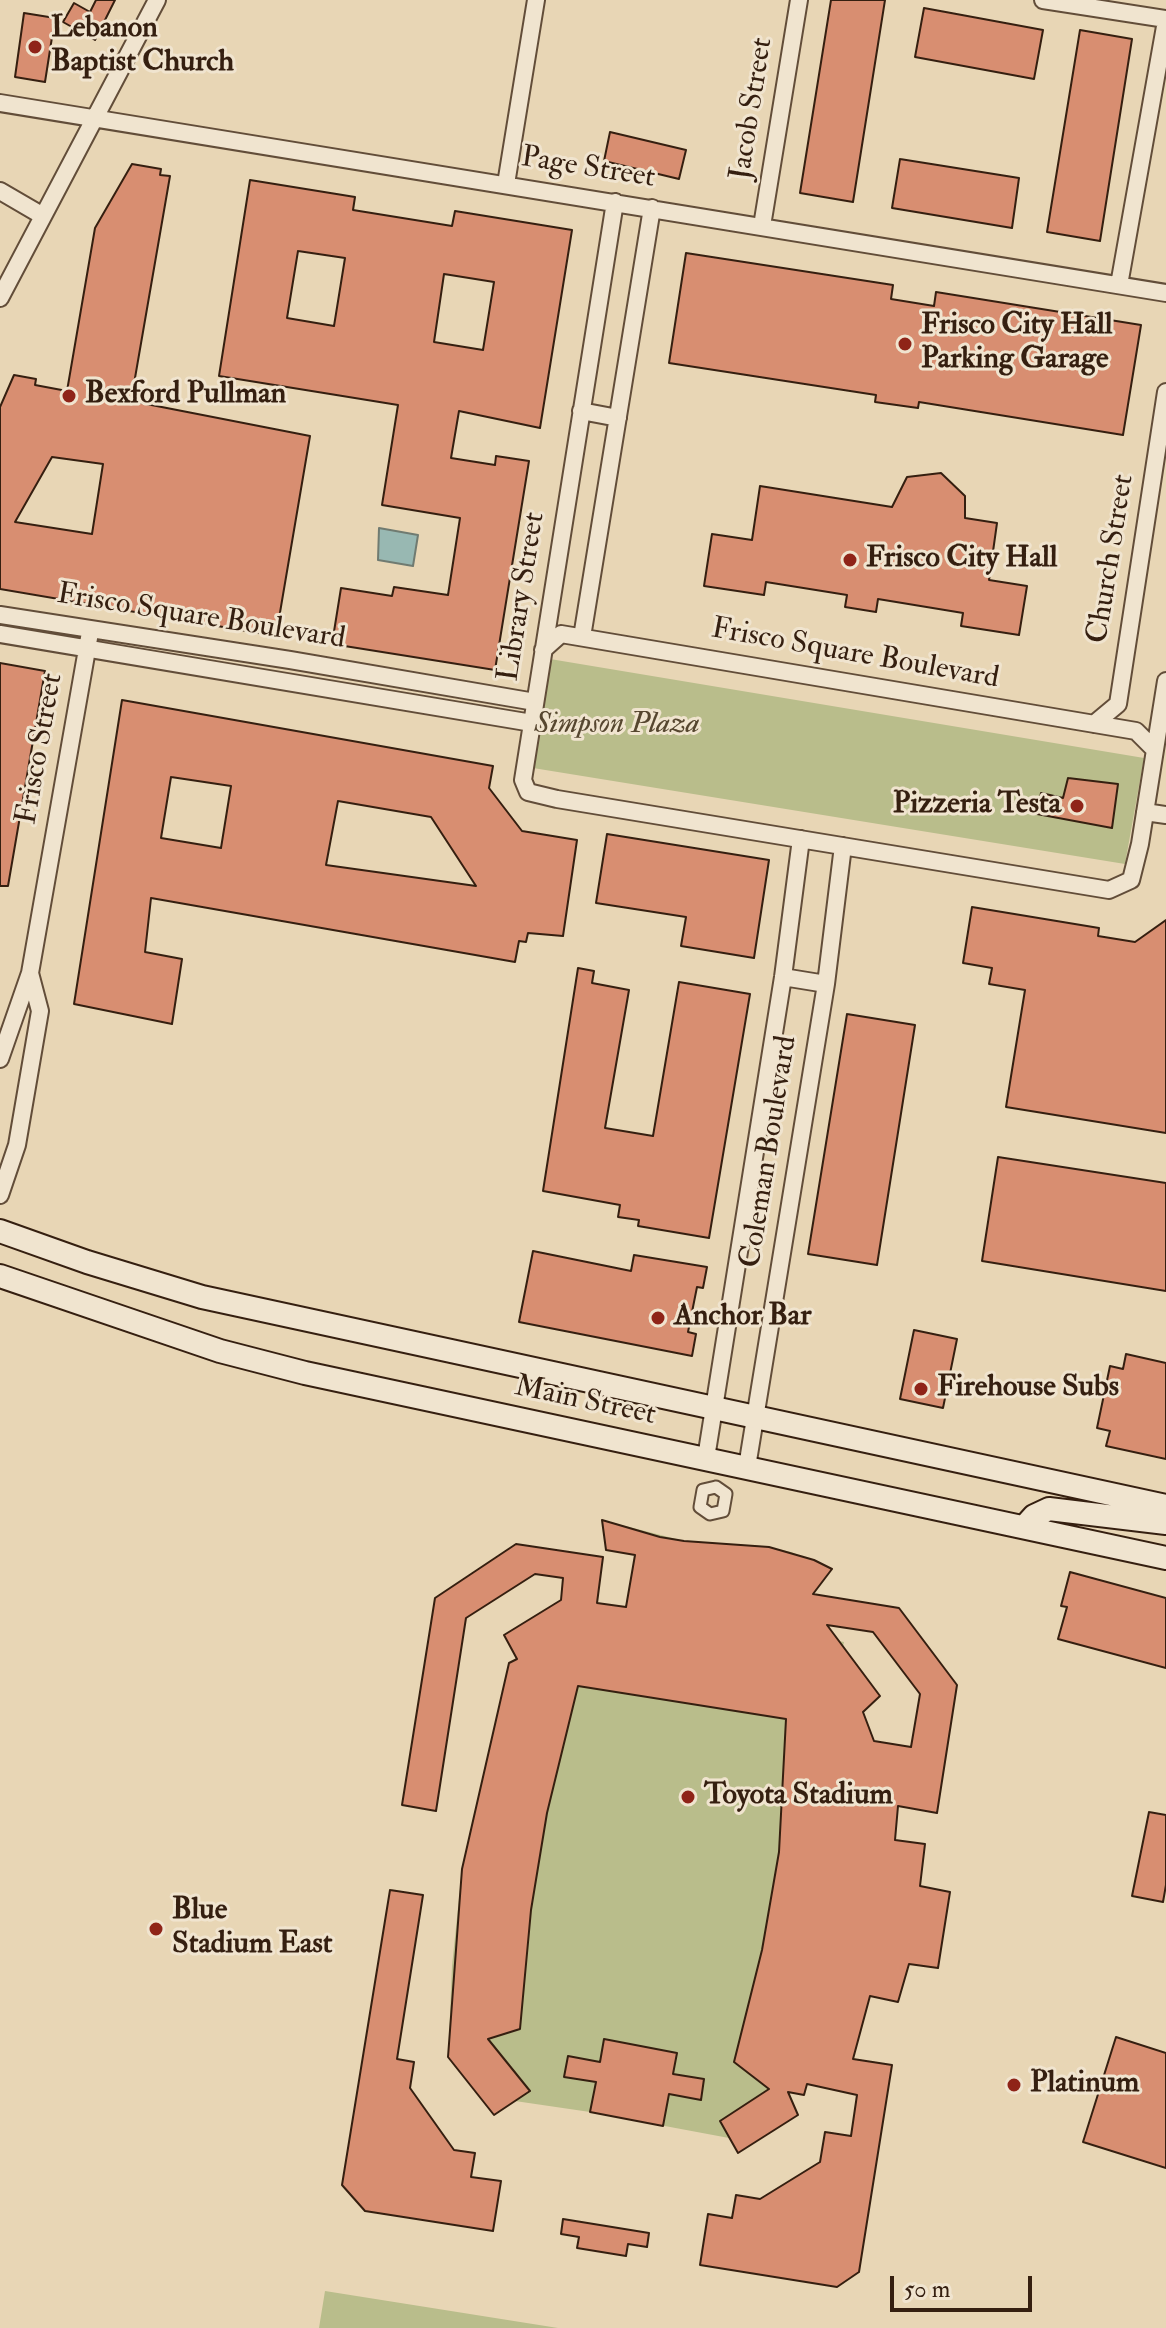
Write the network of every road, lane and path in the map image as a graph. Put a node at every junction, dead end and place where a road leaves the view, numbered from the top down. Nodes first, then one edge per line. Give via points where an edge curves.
1 (157, 0) edge
2 (536, 0) edge
3 (799, 0) edge
4 (1043, 0) edge
5 (1166, 20) edge
6 (0, 103) edge
7 (96, 118) junction
8 (506, 184) junction
9 (0, 191) edge
10 (615, 202) junction
11 (652, 208) junction
12 (43, 216) junction
13 (762, 226) junction
14 (1119, 285) junction
15 (1166, 293) edge
16 (0, 298) edge
17 (1166, 392) edge
18 (581, 411) junction
19 (618, 418) junction
20 (0, 615) edge
21 (91, 629) junction
22 (0, 634) edge
23 (582, 637) junction
24 (87, 648) junction
25 (543, 650) junction
26 (1166, 681) edge
27 (535, 702) junction
28 (532, 723) junction
29 (1094, 724) junction
30 (1155, 750) junction
31 (1145, 812) junction
32 (1166, 815) edge
33 (801, 839) junction
34 (843, 846) junction
35 (30, 973) junction
36 (783, 977) junction
37 (826, 984) junction
38 (0, 1059) edge
39 (0, 1195) edge
40 (0, 1231) edge
41 (0, 1276) edge
42 (713, 1410) junction
43 (754, 1419) junction
44 (714, 1460) junction
45 (747, 1467) junction
46 (716, 1487) junction
47 (1166, 1506) edge
48 (1166, 1523) edge
49 (1025, 1526) junction
50 (1166, 1558) edge

1 - 7 street
2 - 8 street
3 - 13 street, Jacob Street
4 - 5 street
5 - 14 street
6 - 7 street, Page Street
7 - 8 street, Page Street
7 - 12 street
8 - 10 street, Page Street
9 - 12 street
10 - 11 street, Page Street
10 - 18 street, Library Street
11 - 13 street, Page Street
11 - 19 street
12 - 16 street
13 - 14 street, Page Street
14 - 15 street, Page Street
17 - 29 street, Church Street via 1118,704
18 - 19 street
18 - 25 street, Library Street
19 - 23 street
20 - 21 street, Frisco Square Boulevard
21 - 24 street, Frisco Street
21 - 27 street, Frisco Square Boulevard
22 - 24 street, Frisco Square Boulevard
23 - 25 street, Frisco Square Boulevard via 561,634
23 - 29 street, Frisco Square Boulevard
24 - 28 street, Frisco Square Boulevard
24 - 35 street, Frisco Street
25 - 27 street, Library Street
26 - 30 street
27 - 28 street, Library Street
28 - 33 street, Library Street via 523,780 528,792
29 - 30 street, Frisco Square Boulevard via 1136,731
30 - 31 street
31 - 32 street
31 - 34 street via 1131,880 1109,890
33 - 34 street
33 - 36 street, Coleman Boulevard
34 - 37 street, Coleman Boulevard
35 - 38 street, Frisco Street
35 - 39 street, Frisco Street via 40,1011 17,1145
36 - 37 street
36 - 42 street, Coleman Boulevard
37 - 43 street, Coleman Boulevard
40 - 42 main road, Main Street via 202,1297
41 - 44 main road, Main Street via 220,1351 305,1373
42 - 43 main road, Main Street
42 - 44 street, Coleman Boulevard
43 - 45 street, Coleman Boulevard
43 - 47 main road, Main Street
44 - 45 main road, Main Street
44 - 46 street
45 - 49 main road, Main Street
46 - 46 street via 703,1490 700,1507 709,1517 723,1511 726,1494
48 - 49 main road via 1049,1509
49 - 50 main road, Main Street

